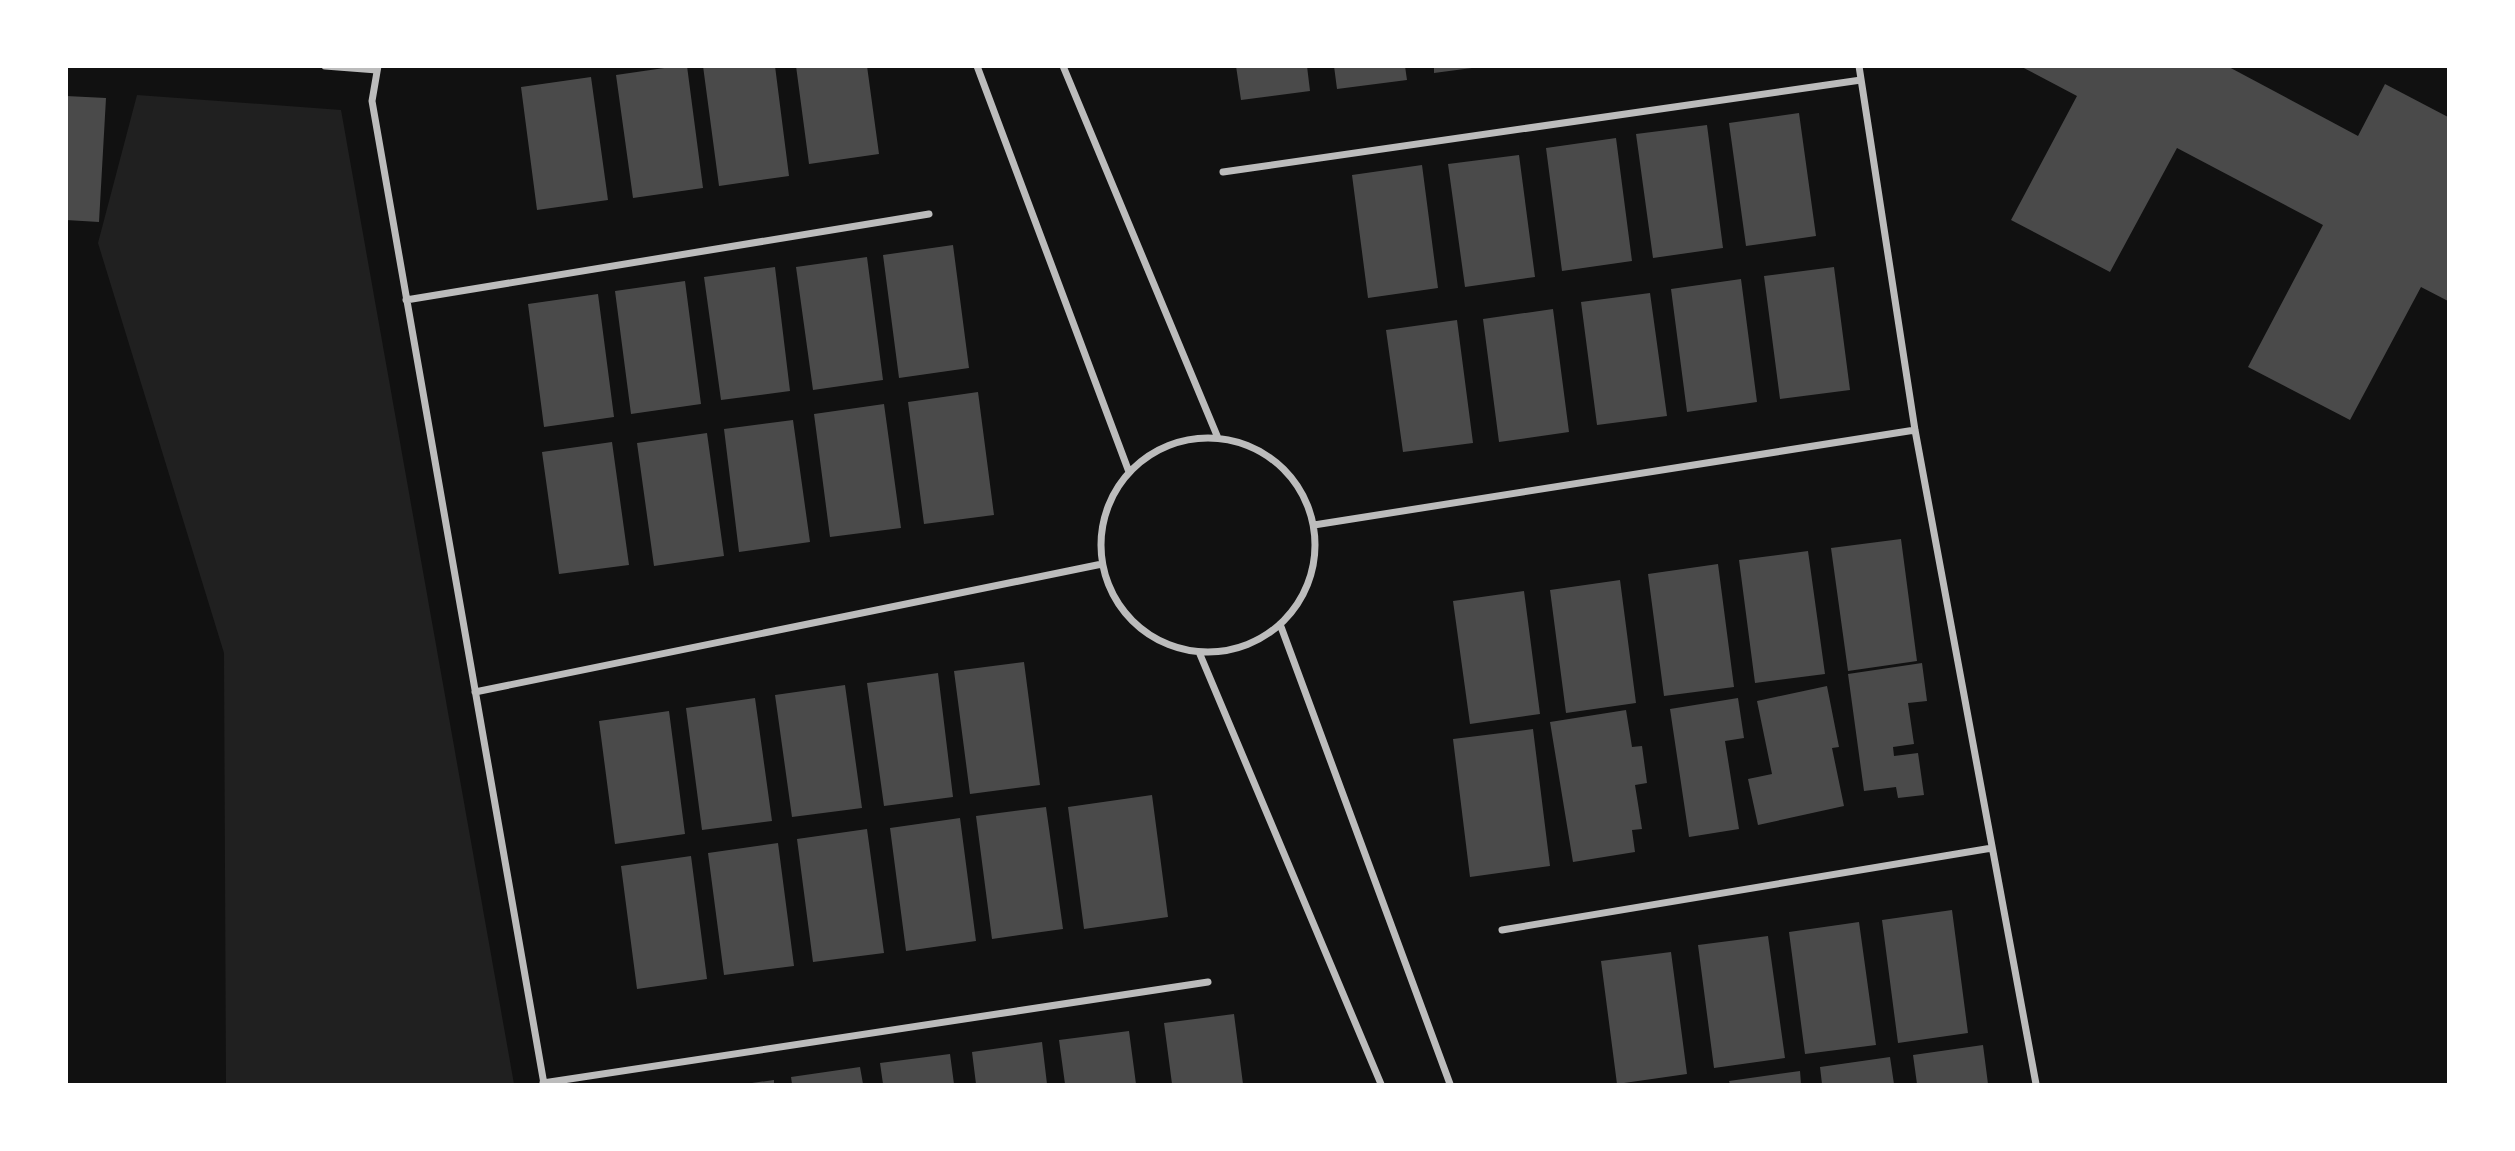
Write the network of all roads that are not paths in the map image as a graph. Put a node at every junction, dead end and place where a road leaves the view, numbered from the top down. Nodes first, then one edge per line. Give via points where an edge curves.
1 (325, 66) edge
2 (977, 66) edge
3 (1063, 66) edge
4 (1858, 66) edge
5 (378, 68) edge
6 (1861, 80) junction
7 (1223, 172) dead end
8 (929, 214) dead end
9 (407, 300) junction
10 (1916, 430) junction
11 (1218, 438) junction
12 (1129, 472) junction
13 (1314, 525) junction
14 (1102, 564) junction
15 (1280, 624) junction
16 (1199, 652) junction
17 (475, 692) junction
18 (1992, 848) junction
19 (1502, 930) dead end
20 (1208, 982) dead end
21 (544, 1084) edge
22 (1381, 1084) edge
23 (1450, 1084) edge
24 (2036, 1084) edge

1 - 5 street
2 - 12 street
3 - 11 street
4 - 6 street
5 - 9 street via 372,101
6 - 7 street
6 - 10 street
8 - 9 street
9 - 17 street
10 - 13 street
10 - 18 street
11 - 12 street via 1186,440 1155,452
11 - 13 street via 1252,447 1281,466 1302,493
12 - 14 street via 1111,499 1101,531
13 - 15 street via 1314,561 1302,596
14 - 16 street via 1114,597 1136,625 1165,644
14 - 17 street
15 - 16 street via 1256,641 1228,650
15 - 23 street
16 - 22 street
17 - 21 street
18 - 19 street
18 - 24 street
20 - 21 street

